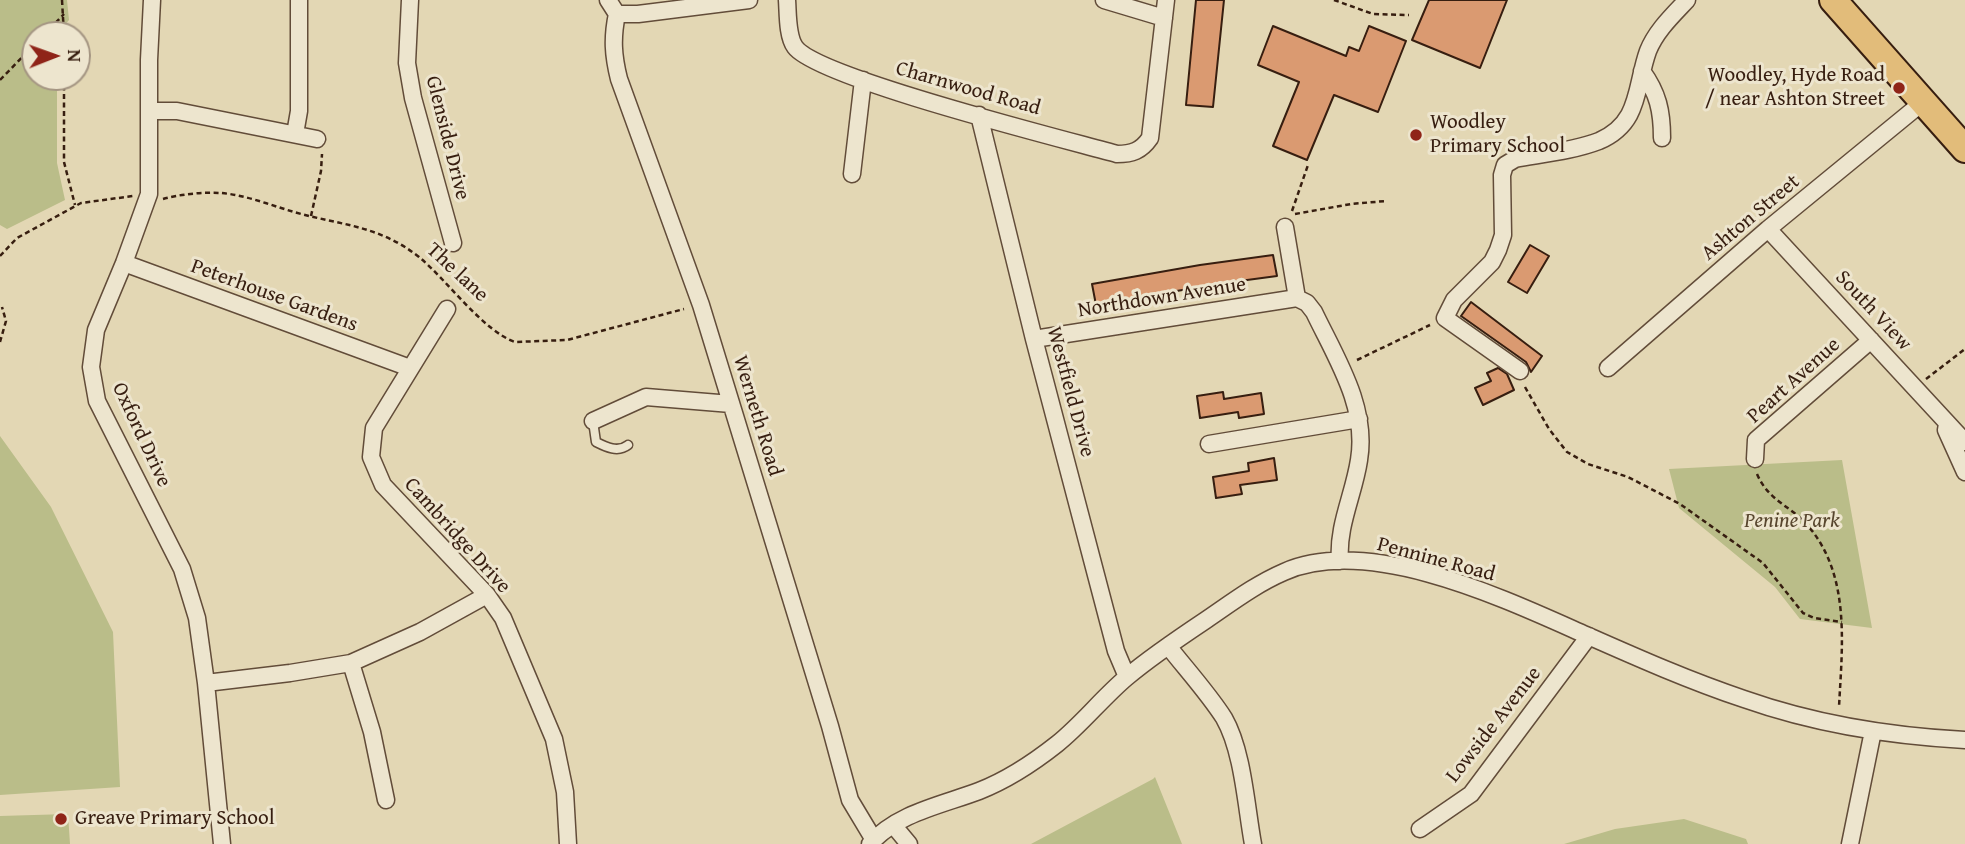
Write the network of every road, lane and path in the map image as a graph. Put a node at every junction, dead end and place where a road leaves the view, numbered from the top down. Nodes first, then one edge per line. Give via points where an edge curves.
1 (62, 0) edge
2 (152, 0) edge
3 (299, 0) edge
4 (410, 0) edge
5 (748, 0) edge
6 (787, 0) edge
7 (1104, 0) edge
8 (1166, 0) edge
9 (1334, 0) edge
10 (1687, 0) edge
11 (1833, 0) edge
12 (612, 7) edge
13 (64, 14) junction
14 (1409, 15) dead end
15 (1164, 18) junction
16 (57, 21) edge
17 (64, 21) edge
18 (21, 58) edge
19 (1642, 71) junction
20 (0, 80) edge
21 (863, 80) junction
22 (64, 91) edge
23 (1923, 102) junction
24 (151, 111) junction
25 (979, 116) junction
26 (295, 134) junction
27 (1662, 138) dead end
28 (317, 139) joint
29 (1965, 149) edge
30 (1308, 165) dead end
31 (852, 174) dead end
32 (149, 194) junction
33 (1386, 201) dead end
34 (75, 206) junction
35 (311, 216) junction
36 (1288, 221) junction
37 (1768, 229) junction
38 (453, 243) dead end
39 (0, 256) edge
40 (124, 263) junction
41 (1297, 298) junction
42 (701, 305) junction
43 (2, 307) dead end
44 (447, 309) dead end
45 (1445, 318) junction
46 (1034, 339) junction
47 (1871, 340) junction
48 (0, 342) edge
49 (1965, 349) edge
50 (410, 368) junction
51 (1341, 368) junction
52 (1608, 368) dead end
53 (1520, 371) joint
54 (1915, 387) junction
55 (731, 404) junction
56 (1359, 419) junction
57 (593, 421) joint
58 (1948, 422) junction
59 (1965, 442) edge
60 (628, 444) dead end
61 (1209, 444) dead end
62 (1755, 459) joint
63 (1965, 472) edge
64 (1340, 561) junction
65 (487, 595) junction
66 (1842, 622) junction
67 (1589, 636) junction
68 (1168, 646) junction
69 (351, 663) junction
70 (1127, 677) junction
71 (206, 683) junction
72 (1839, 725) junction
73 (1873, 732) junction
74 (1965, 740) edge
75 (386, 800) dead end
76 (894, 825) junction
77 (1420, 829) dead end
78 (872, 842) edge
79 (222, 844) edge
80 (568, 844) edge
81 (909, 844) edge
82 (1253, 844) edge
83 (1850, 844) edge

1 - 13 path
2 - 24 street, Oxford Drive
3 - 26 street
4 - 38 street, Glenside Drive via 407,63 413,98
5 - 12 street via 638,14
6 - 21 street, Charnwood Road via 795,47 820,64
7 - 15 street
8 - 15 street
9 - 14 path via 1373,13
10 - 19 street via 1660,29
11 - 23 main road
12 - 42 street, Werneth Road via 613,55 619,79
13 - 16 path
13 - 17 path
15 - 25 street, Charnwood Road via 1150,138 1136,152 1117,154
18 - 20 path
19 - 27 street via 1654,87 1662,111
19 - 45 street via 1633,110 1611,134 1505,165 1503,235 1498,250 1454,300
21 - 25 street, Charnwood Road
21 - 31 street
22 - 34 path via 64,162
23 - 29 main road
23 - 37 street, Ashton Street
24 - 26 street via 177,111
24 - 32 street, Oxford Drive
25 - 46 street, Westfield Drive
26 - 28 street
28 - 35 path via 321,171
30 - 36 path
32 - 34 path, The lane
32 - 35 path, The lane via 161,199 222,193
32 - 40 street, Oxford Drive
33 - 36 path via 1352,204
34 - 39 path, The lane via 17,238
35 - 42 path, The lane via 356,225 416,255 487,323 515,342 567,340
36 - 41 street
37 - 47 street, South View
37 - 52 street, Ashton Street
40 - 50 street, Peterhouse Gardens
40 - 71 street, Oxford Drive via 96,330 91,367 97,401 182,569 197,618
41 - 46 street, Northdown Avenue
41 - 51 street via 1314,312
42 - 55 street, Werneth Road
43 - 48 path via 6,321
44 - 50 street, Cambridge Drive
45 - 51 path
45 - 53 street
46 - 70 street, Westfield Drive via 1116,651
47 - 54 street, South View
47 - 62 street, Peart Avenue via 1756,440
49 - 54 path
50 - 65 street, Cambridge Drive via 374,428 371,457 383,485
51 - 56 street
53 - 66 path via 1538,412 1567,452 1681,504 1763,563 1803,613
54 - 58 street, South View
55 - 57 street via 646,397
55 - 78 street, Werneth Road via 850,800
56 - 61 street
56 - 64 street via 1362,441 1341,532
57 - 60 lane via 596,442 607,448
58 - 59 street, South View
58 - 63 street, South View via 1946,430
62 - 66 path via 1761,483 1818,541 1833,574
64 - 67 street, Pennine Road via 1393,566 1471,587
64 - 68 street, Pennine Road via 1285,571
65 - 69 street
65 - 80 street, Cambridge Drive via 503,618 554,739 565,792
66 - 72 path
67 - 72 street, Pennine Road via 1744,699
67 - 77 street, Lowside Avenue via 1471,794
68 - 70 street, Pennine Road
68 - 82 street via 1231,733
69 - 71 street
69 - 75 street
70 - 76 street, Pennine Road via 1064,738 1022,769
71 - 79 street, Oxford Drive
72 - 73 street, Pennine Road
73 - 74 street, Pennine Road
73 - 83 street
76 - 78 street, Pennine Road
76 - 81 street

